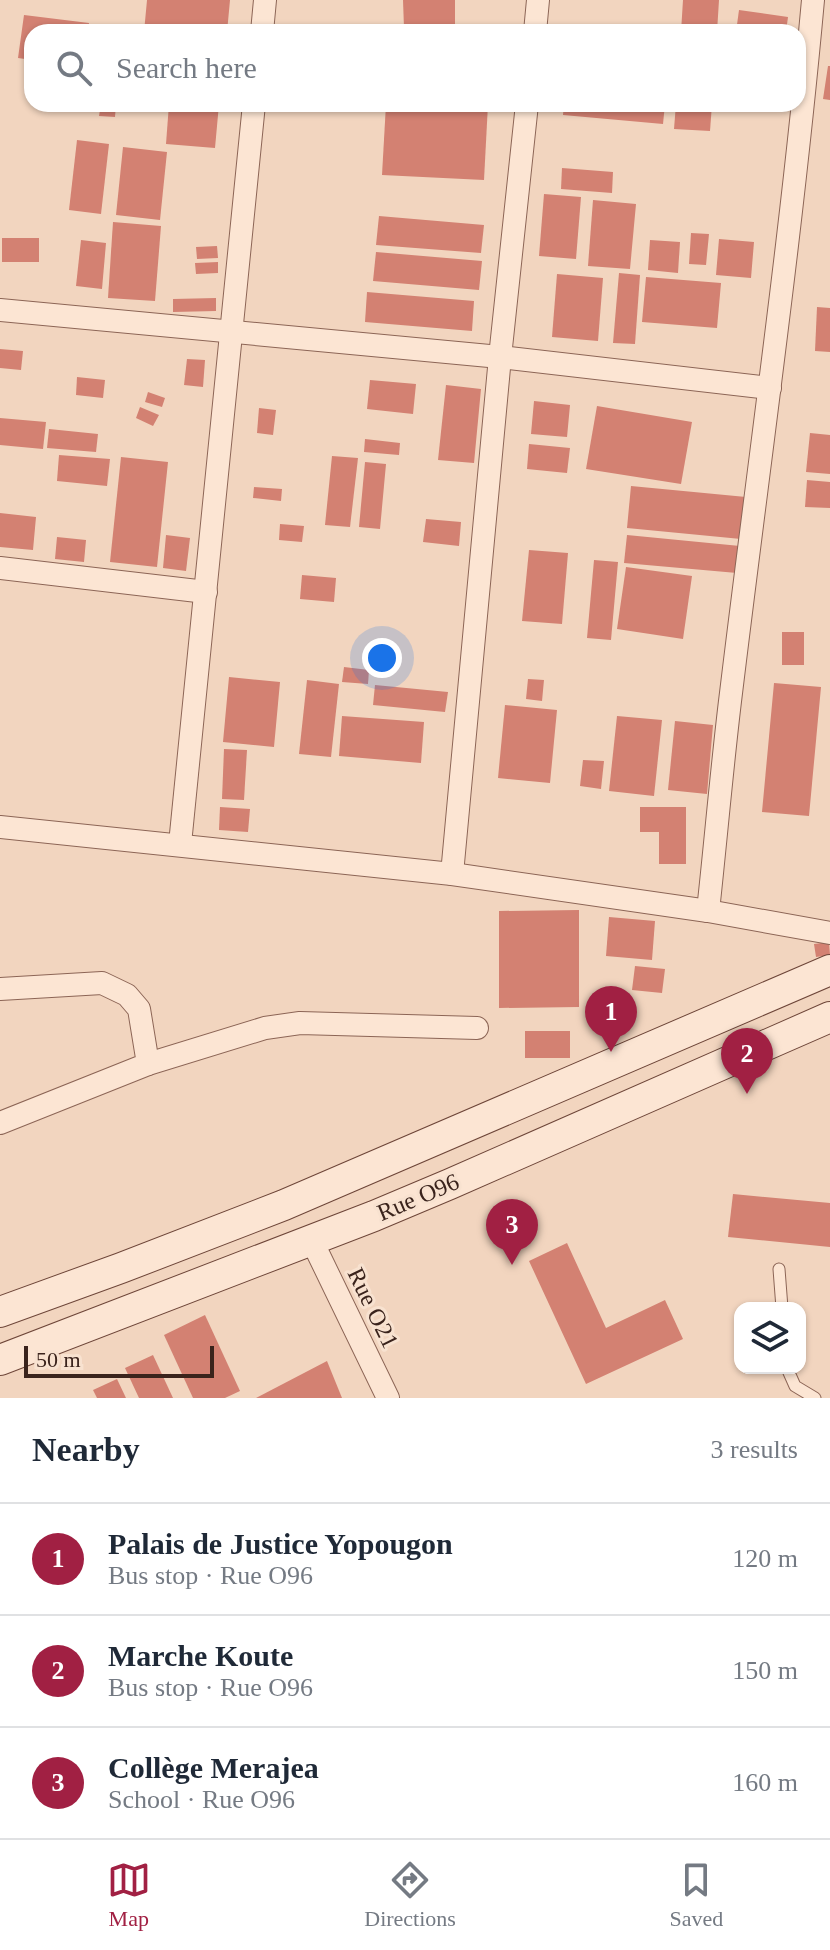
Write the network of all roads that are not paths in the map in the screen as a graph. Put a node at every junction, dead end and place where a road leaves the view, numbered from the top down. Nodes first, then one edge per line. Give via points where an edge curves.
1 (265, 0) edge
2 (538, 0) edge
3 (813, 0) edge
4 (263, 24) edge
5 (536, 24) edge
6 (806, 76) edge
7 (253, 112) edge
8 (526, 112) edge
9 (803, 112) edge
10 (0, 310) edge
11 (232, 332) junction
12 (500, 357) junction
13 (770, 388) junction
14 (0, 568) edge
15 (206, 592) junction
16 (0, 827) edge
17 (180, 844) junction
18 (452, 874) junction
19 (708, 911) junction
20 (830, 933) edge
21 (830, 970) edge
22 (0, 989) edge
23 (830, 1017) edge
24 (477, 1028) dead end
25 (148, 1064) junction
26 (0, 1123) edge
27 (312, 1241) junction
28 (779, 1269) dead end
29 (782, 1302) edge
30 (0, 1312) edge
31 (0, 1360) edge
32 (790, 1374) edge
33 (388, 1398) edge
34 (815, 1398) edge

1 - 4 street
2 - 5 street
3 - 6 street
7 - 11 street
8 - 12 street
9 - 13 street
10 - 11 street
11 - 12 street
11 - 15 street
12 - 13 street
12 - 18 street
13 - 19 street
14 - 15 street
15 - 17 street
16 - 17 street
17 - 18 street
18 - 19 street
19 - 20 street
21 - 30 main road, Rue O96 via 284,1205
22 - 25 street via 102,983 127,995 139,1009
23 - 27 main road, Rue O96
24 - 25 street via 300,1023 265,1028
25 - 26 street
27 - 31 main road, Rue O96
27 - 33 street, Rue O21
28 - 29 lane
32 - 34 lane via 795,1386

